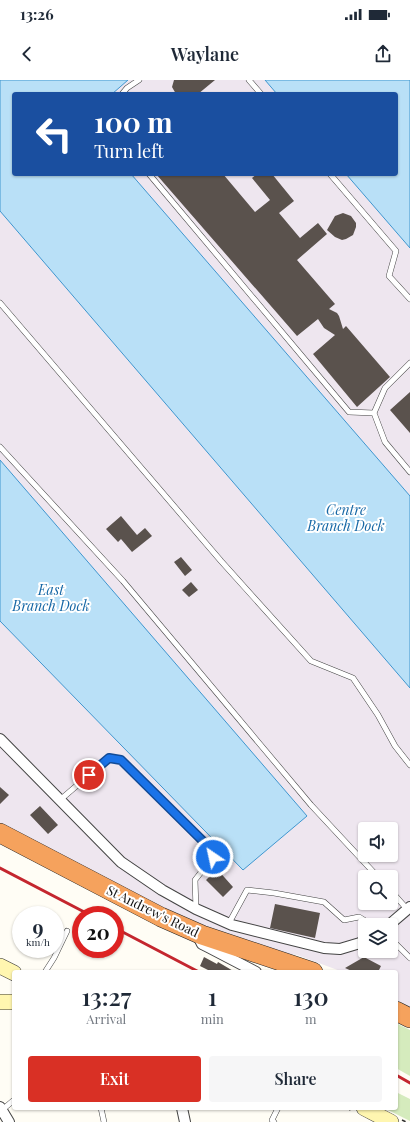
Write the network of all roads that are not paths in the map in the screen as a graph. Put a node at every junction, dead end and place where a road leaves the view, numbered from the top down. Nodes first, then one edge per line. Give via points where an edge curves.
1 (139, 80) edge
2 (249, 80) edge
3 (124, 92) edge
4 (259, 92) edge
5 (151, 176) edge
6 (332, 176) edge
7 (410, 299) edge
8 (0, 303) edge
9 (410, 363) edge
10 (374, 413) junction
11 (0, 447) edge
12 (410, 472) edge
13 (0, 739) edge
14 (410, 765) edge
15 (60, 800) junction
16 (0, 834) edge
17 (371, 870) edge
18 (398, 898) edge
19 (409, 908) edge
20 (196, 909) junction
21 (361, 918) edge
22 (397, 918) edge
23 (228, 923) junction
24 (67, 931) dead end
25 (202, 936) junction
26 (358, 944) edge
27 (398, 946) edge
28 (410, 958) edge
29 (0, 966) edge
30 (46, 970) edge
31 (252, 970) edge
32 (302, 970) edge
33 (12, 972) edge
34 (0, 1002) edge
35 (12, 1002) edge
36 (398, 1012) edge
37 (410, 1018) edge
38 (12, 1101) edge
39 (1, 1108) edge
40 (101, 1110) edge
41 (182, 1110) edge
42 (277, 1110) edge
43 (368, 1110) edge
44 (9, 1122) edge
45 (104, 1122) edge
46 (185, 1122) edge
47 (274, 1122) edge
48 (391, 1122) edge

1 - 3 lane
2 - 4 lane
5 - 10 lane via 349,412
6 - 7 lane via 396,251 389,276
8 - 14 lane via 221,561 311,661 353,678 395,746
9 - 10 lane via 385,388
10 - 12 lane via 385,442
11 - 17 lane via 123,581 311,805
13 - 15 street
15 - 20 street via 120,862
15 - 20 lane via 109,758 121,760 213,851 213,857 195,880
16 - 25 highway, St Andrew's Road
18 - 19 lane
19 - 22 street
20 - 23 street
21 - 23 lane via 344,920 324,902 247,890
23 - 26 street via 332,949
24 - 30 lane
25 - 31 street via 200,940 208,947
25 - 32 highway, St Andrew's Road via 280,966
27 - 28 lane
29 - 33 street
34 - 35 street
36 - 37 highway
38 - 39 lane
39 - 44 street
40 - 45 lane
41 - 46 street
42 - 47 lane via 272,1120
43 - 48 street

